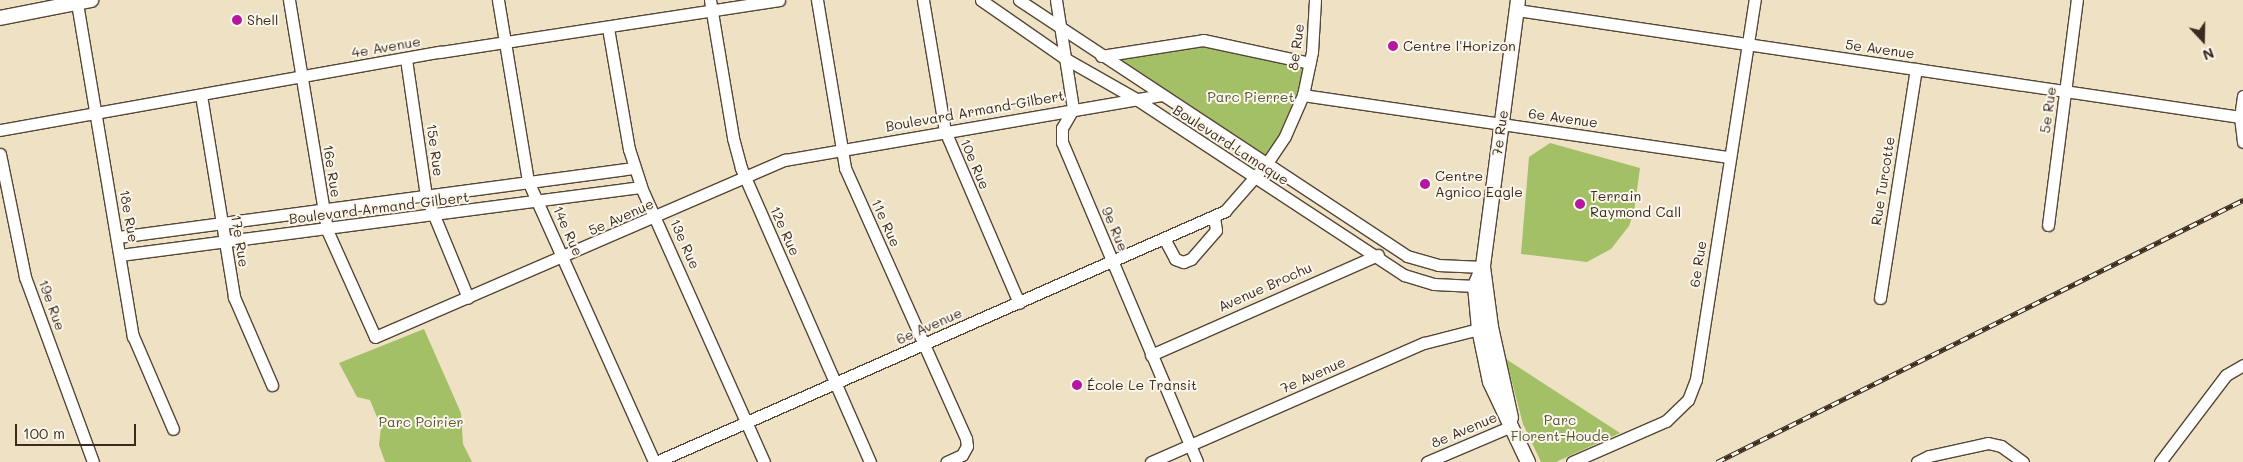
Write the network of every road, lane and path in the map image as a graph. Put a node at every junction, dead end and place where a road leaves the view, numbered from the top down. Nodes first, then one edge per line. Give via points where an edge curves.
1 (91, 0) edge
2 (289, 0) edge
3 (498, 0) edge
4 (779, 0) edge
5 (817, 0) edge
6 (923, 0) edge
7 (981, 0) edge
8 (1019, 0) edge
9 (1056, 0) edge
10 (1315, 0) edge
11 (1755, 0) edge
12 (2078, 0) edge
13 (77, 3) junction
14 (1518, 5) edge
15 (711, 6) edge
16 (0, 18) edge
17 (1060, 25) junction
18 (608, 28) junction
19 (505, 43) junction
20 (1748, 46) junction
21 (1101, 56) junction
22 (406, 59) junction
23 (1066, 59) junction
24 (1310, 63) junction
25 (1916, 69) junction
26 (302, 77) junction
27 (2066, 92) junction
28 (201, 95) junction
29 (1160, 95) junction
30 (1303, 95) junction
31 (2243, 96) edge
32 (1136, 99) junction
33 (1073, 110) junction
34 (95, 112) junction
35 (2240, 117) junction
36 (1500, 125) junction
37 (0, 130) edge
38 (945, 131) junction
39 (2243, 142) edge
40 (843, 150) junction
41 (0, 154) edge
42 (1729, 157) junction
43 (794, 158) joint
44 (1267, 163) junction
45 (634, 168) junction
46 (745, 178) junction
47 (1254, 179) junction
48 (528, 181) junction
49 (641, 186) junction
50 (426, 196) junction
51 (539, 202) junction
52 (323, 209) junction
53 (432, 216) junction
54 (657, 218) junction
55 (1214, 218) junction
56 (222, 223) junction
57 (2048, 225) dead end
58 (327, 230) junction
59 (118, 237) junction
60 (1165, 240) junction
61 (225, 242) junction
62 (1387, 244) junction
63 (120, 254) junction
64 (1376, 257) junction
65 (564, 258) junction
66 (1112, 263) junction
67 (1483, 267) junction
68 (1475, 286) junction
69 (468, 298) junction
70 (1880, 298) dead end
71 (1019, 303) junction
72 (1485, 328) junction
73 (376, 337) joint
74 (924, 345) junction
75 (1152, 355) junction
76 (2243, 365) edge
77 (836, 383) junction
78 (272, 385) dead end
79 (748, 422) junction
80 (1512, 426) junction
81 (173, 429) dead end
82 (1189, 446) junction
83 (1607, 448) junction
84 (93, 462) edge
85 (655, 462) edge
86 (764, 462) edge
87 (870, 462) edge
88 (946, 462) edge
89 (1151, 462) edge
90 (1197, 462) edge
91 (1427, 462) edge
92 (1528, 462) edge
93 (1572, 462) edge
94 (1587, 462) edge
95 (1917, 462) edge
96 (2023, 462) edge
97 (2160, 462) edge

1 - 13 main road
2 - 26 street, 16e Rue
3 - 19 street, 14e Rue
4 - 15 street, 4e Avenue
5 - 40 street, 11e Rue
6 - 38 street, 10e Rue
7 - 23 street, Boulevard Lamaque
8 - 17 street, Boulevard Lamaque
9 - 17 street
10 - 24 street, 8e Rue
11 - 20 street, 6e Rue
12 - 27 street, 5e Rue
13 - 16 main road
13 - 34 street, 18e Rue
14 - 20 street, 5e Avenue
14 - 36 main road, 7e Rue
15 - 18 street, 4e Avenue
15 - 46 street, 12e Rue via 732,138
17 - 21 street, Boulevard Lamaque
17 - 23 street
18 - 19 street, 4e Avenue
18 - 45 street, 13e Rue
19 - 22 street, 4e Avenue
19 - 48 street, 14e Rue
20 - 25 street, 5e Avenue
20 - 42 street, 6e Rue
21 - 24 street via 1203,40
21 - 29 street, Boulevard Lamaque
22 - 26 street, 4e Avenue
22 - 50 street, 15e Rue
23 - 32 street, Boulevard Lamaque
23 - 33 street
24 - 30 street, 8e Rue
25 - 27 street, 5e Avenue
25 - 70 street, Rue Turcotte
26 - 28 street, 4e Avenue
26 - 52 street, 16e Rue
27 - 35 street, 5e Avenue
27 - 57 street, 5e Rue
28 - 34 street, 4e Avenue
28 - 56 street, 17e Rue
29 - 32 street, Boulevard Armand-Gilbert
29 - 44 street, Boulevard Lamaque
30 - 36 street, 6e Avenue
30 - 44 street, 8e Rue via 1285,136
31 - 35 street
32 - 33 street, Boulevard Armand-Gilbert
32 - 47 street, Boulevard Lamaque
33 - 38 street, Boulevard Armand-Gilbert
33 - 66 street, 9e Rue via 1062,128 1062,142
34 - 37 street, 4e Avenue
34 - 59 street, 18e Rue
35 - 39 street
36 - 42 street, 6e Avenue
36 - 67 main road, 7e Rue
38 - 40 street, Boulevard Armand-Gilbert
38 - 71 street, 10e Rue
40 - 43 street, Boulevard Armand-Gilbert
40 - 74 street, 11e Rue via 845,168
41 - 84 street, 19e Rue via 26,277
42 - 83 street, 6e Rue via 1696,379 1688,400 1666,420
43 - 46 street, 5e Avenue
44 - 47 street, 8e Rue
44 - 62 street, Boulevard Lamaque
45 - 48 street, Boulevard Armand-Gilbert
45 - 49 street, 13e Rue
46 - 54 street, 5e Avenue
46 - 77 street, 12e Rue
47 - 55 street, 8e Rue via 1225,212
47 - 64 street, Boulevard Lamaque
48 - 50 street, Boulevard Armand-Gilbert
48 - 51 street, 14e Rue
49 - 51 street, Boulevard Armand-Gilbert
49 - 54 street, 13e Rue
50 - 52 street, Boulevard Armand-Gilbert
50 - 53 street, 15e Rue
51 - 53 street, Boulevard Armand-Gilbert
51 - 65 street, 14e Rue
52 - 56 street, Boulevard Armand-Gilbert
52 - 58 street, 16e Rue
53 - 58 street, Boulevard Armand-Gilbert
53 - 69 street, 15e Rue
54 - 65 street, 5e Avenue
54 - 79 street, 13e Rue
55 - 60 street, 6e Avenue
55 - 60 street via 1216,230 1191,259 1183,262 1175,259
56 - 59 street, Boulevard Armand-Gilbert
56 - 61 street, 17e Rue
58 - 61 street, Boulevard Armand-Gilbert
58 - 73 street, 16e Rue
59 - 63 street, 18e Rue
60 - 66 street, 6e Avenue
61 - 63 street, Boulevard Armand-Gilbert
61 - 78 street, 17e Rue via 234,297
62 - 64 street
62 - 67 street, Boulevard Lamaque via 1420,262
63 - 81 street, 18e Rue via 133,336
64 - 68 street, Boulevard Lamaque via 1421,282
64 - 75 street, Avenue Brochu via 1362,260
65 - 69 street, 5e Avenue
65 - 85 street, 14e Rue
66 - 71 street, 6e Avenue
66 - 75 street, 9e Rue
67 - 68 main road, 7e Rue
67 - 72 main road, 7e Rue
68 - 72 main road, 7e Rue
69 - 73 street, 5e Avenue
71 - 74 street, 6e Avenue
72 - 80 main road, 7e Rue via 1490,382
72 - 82 street, 7e Avenue via 1424,343
74 - 77 street, 6e Avenue
74 - 88 street, 11e Rue via 967,446 962,455
75 - 82 street, 9e Rue
76 - 97 street via 2226,375
77 - 79 street, 6e Avenue
77 - 87 street, 12e Rue
79 - 85 street, 6e Avenue
79 - 86 street, 13e Rue
80 - 91 street, 8e Avenue
80 - 92 main road, 7e Rue
82 - 89 street, 7e Avenue
82 - 90 street, 9e Rue
83 - 93 street, 6e Rue
83 - 94 street
95 - 96 street via 1929,456 1988,444 2001,446

